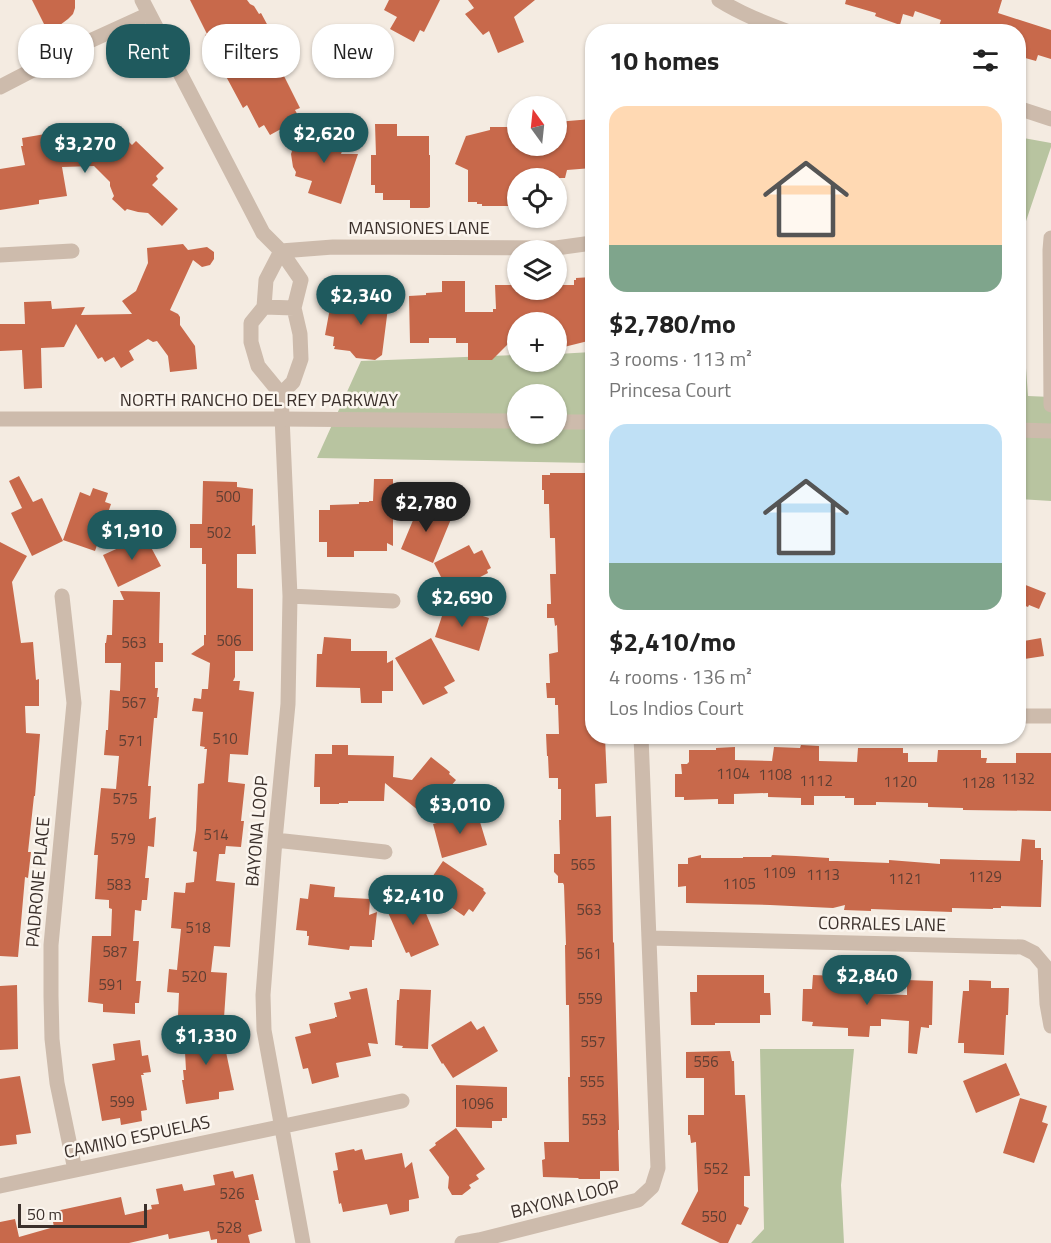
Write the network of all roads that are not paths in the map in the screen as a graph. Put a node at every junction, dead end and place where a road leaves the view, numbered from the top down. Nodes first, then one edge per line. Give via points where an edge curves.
1 (719, 0) edge
2 (145, 7) edge
3 (767, 24) edge
4 (0, 87) edge
5 (1026, 111) edge
6 (1051, 119) edge
7 (1051, 238) edge
8 (585, 244) edge
9 (72, 251) dead end
10 (281, 251) junction
11 (0, 255) edge
12 (264, 307) junction
13 (294, 308) junction
14 (281, 394) junction
15 (1051, 405) edge
16 (0, 419) edge
17 (282, 419) junction
18 (507, 421) edge
19 (567, 422) edge
20 (585, 422) edge
21 (1026, 430) edge
22 (1051, 431) edge
23 (62, 596) dead end
24 (290, 596) junction
25 (393, 601) dead end
26 (1026, 716) edge
27 (1051, 716) edge
28 (641, 744) edge
29 (275, 840) junction
30 (385, 852) dead end
31 (650, 938) junction
32 (1051, 1026) edge
33 (402, 1101) dead end
34 (282, 1127) junction
35 (75, 1170) junction
36 (0, 1186) edge
37 (303, 1243) edge
38 (462, 1243) edge

1 - 3 street
2 - 4 street
2 - 10 street via 262,233
5 - 6 street
7 - 15 street
8 - 10 street, MANSIONES LANE via 556,248 333,247
9 - 11 street
10 - 12 street via 266,280
10 - 13 street via 301,280
12 - 13 street
12 - 14 street via 251,323 251,342 258,366
13 - 14 street via 301,359 293,382
14 - 17 street, BAYONA LOOP
16 - 17 street, NORTH RANCHO DEL REY PARKWAY
17 - 18 street, NORTH RANCHO DEL REY PARKWAY
17 - 24 street, BAYONA LOOP
19 - 20 street
21 - 22 street
23 - 35 street, PADRONE PLACE via 74,703 51,945 51,996 57,1083
24 - 25 street
24 - 29 street, BAYONA LOOP via 288,704
26 - 27 street
28 - 31 street, BAYONA LOOP
29 - 30 street
29 - 34 street, BAYONA LOOP via 263,995 264,1030
31 - 32 street, CORRALES LANE via 1022,947 1034,953 1045,966
31 - 38 street, BAYONA LOOP via 658,1168 652,1187 638,1200
33 - 34 street, CAMINO ESPUELAS
34 - 35 street, CAMINO ESPUELAS
34 - 37 street, BAYONA LOOP
35 - 36 street, CAMINO ESPUELAS

